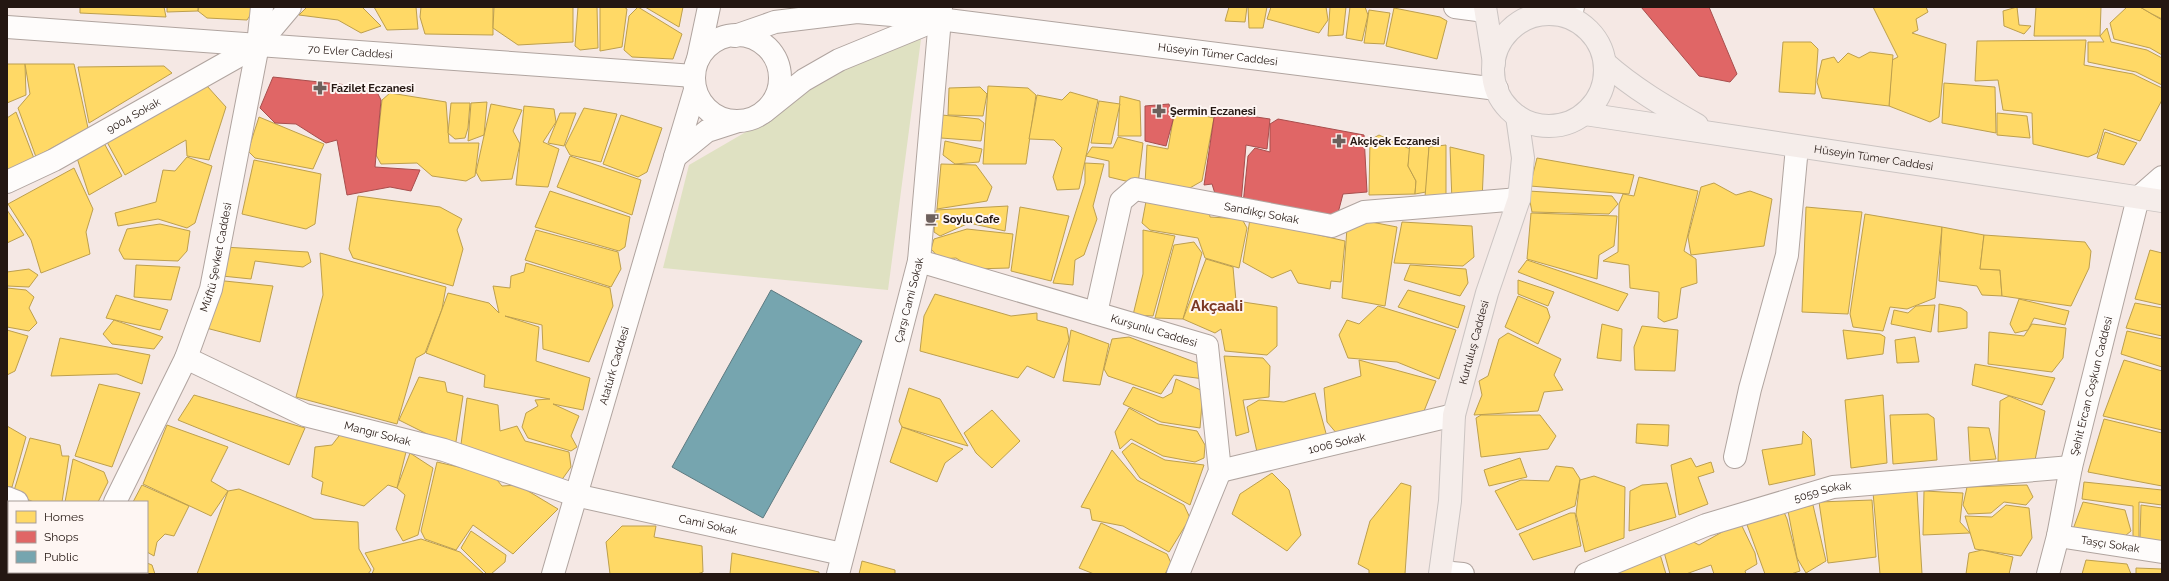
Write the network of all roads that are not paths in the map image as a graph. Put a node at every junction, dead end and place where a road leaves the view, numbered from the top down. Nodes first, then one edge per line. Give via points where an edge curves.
1 (262, 7) edge
2 (290, 7) edge
3 (709, 7) edge
4 (719, 7) edge
5 (1455, 7) edge
6 (1572, 7) edge
7 (1485, 9) edge
8 (870, 10) edge
9 (940, 13) edge
10 (7, 27) edge
11 (1588, 29) junction
12 (730, 36) junction
13 (258, 45) junction
14 (1605, 63) junction
15 (1494, 64) junction
16 (695, 76) junction
17 (1497, 89) junction
18 (764, 112) junction
19 (1585, 114) junction
20 (1517, 116) junction
21 (738, 121) junction
22 (1712, 134) junction
23 (1796, 146) junction
24 (675, 157) junction
25 (2162, 177) edge
26 (7, 182) edge
27 (2138, 198) junction
28 (1519, 199) junction
29 (2162, 201) edge
30 (919, 261) junction
31 (1096, 313) junction
32 (186, 358) junction
33 (1454, 415) junction
34 (1735, 457) dead end
35 (2071, 467) junction
36 (1220, 471) junction
37 (575, 496) junction
38 (115, 501) edge
39 (2058, 536) junction
40 (2162, 552) edge
41 (840, 564) edge
42 (1441, 573) edge
43 (553, 574) edge
44 (1178, 574) edge
45 (1464, 574) edge
46 (1586, 574) edge
47 (2048, 574) edge

1 - 13 street
2 - 13 street, Müftü Şevket Caddesi
3 - 16 street, Atatürk Caddesi
4 - 12 street
5 - 7 street
6 - 11 main road
7 - 15 main road
8 - 9 street, Hüseyin Tümer Caddesi
8 - 12 street, Hüseyin Tümer Caddesi via 775,22
9 - 17 street, Hüseyin Tümer Caddesi
9 - 18 street via 839,60 804,80
9 - 30 street, Çarşı Cami Sokak
10 - 13 street, 70 Evler Caddesi
11 - 14 main road via 1600,43
11 - 15 main road via 1572,18 1553,14 1534,16 1517,23 1504,37
12 - 16 street via 715,41 704,50
12 - 18 street via 756,40 768,48 775,60 779,88
13 - 16 street, 70 Evler Caddesi
13 - 26 street, 9004 Sokak via 54,160
13 - 32 street, Müftü Şevket Caddesi via 211,289
14 - 19 main road via 1604,82 1597,100
14 - 22 main road via 1651,99
15 - 17 main road
16 - 21 street via 701,103 711,113 724,119
16 - 24 street, Atatürk Caddesi
17 - 20 main road via 1505,104
18 - 21 street
19 - 20 main road via 1568,123 1549,126 1532,123
19 - 22 main road, Hüseyin Tümer Caddesi
20 - 28 main road, Kurtuluş Caddesi via 1523,158
21 - 24 street via 707,131
22 - 23 main road, Hüseyin Tümer Caddesi
23 - 27 main road, Hüseyin Tümer Caddesi
23 - 34 street via 1787,255 1750,389
24 - 37 street, Atatürk Caddesi
25 - 27 street
27 - 29 main road, Hüseyin Tümer Caddesi
27 - 35 street, Şehit Ercan Coşkun Caddesi
28 - 31 street, Sandıkçı Sokak via 1364,212 1332,226 1135,189 1121,201
28 - 33 main road, Kurtuluş Caddesi via 1487,293
30 - 31 street, Kurşunlu Caddesi
30 - 41 street, Çarşı Cami Sokak
31 - 36 street, Kurşunlu Caddesi via 1207,346
32 - 37 street, Mangır Sokak via 305,415 444,450
32 - 38 street, Müftü Şevket Caddesi
33 - 36 street, 1006 Sokak
33 - 42 main road, Kurtuluş Caddesi via 1450,501
35 - 39 street, Şehit Ercan Coşkun Caddesi
35 - 46 street, 5059 Sokak via 1833,487 1706,525
36 - 44 street, Kurşunlu Caddesi
37 - 41 street, Cami Sokak
37 - 43 street, Atatürk Caddesi
39 - 40 street, Taşçı Sokak
39 - 47 street, Şehit Ercan Coşkun Caddesi
42 - 45 street

